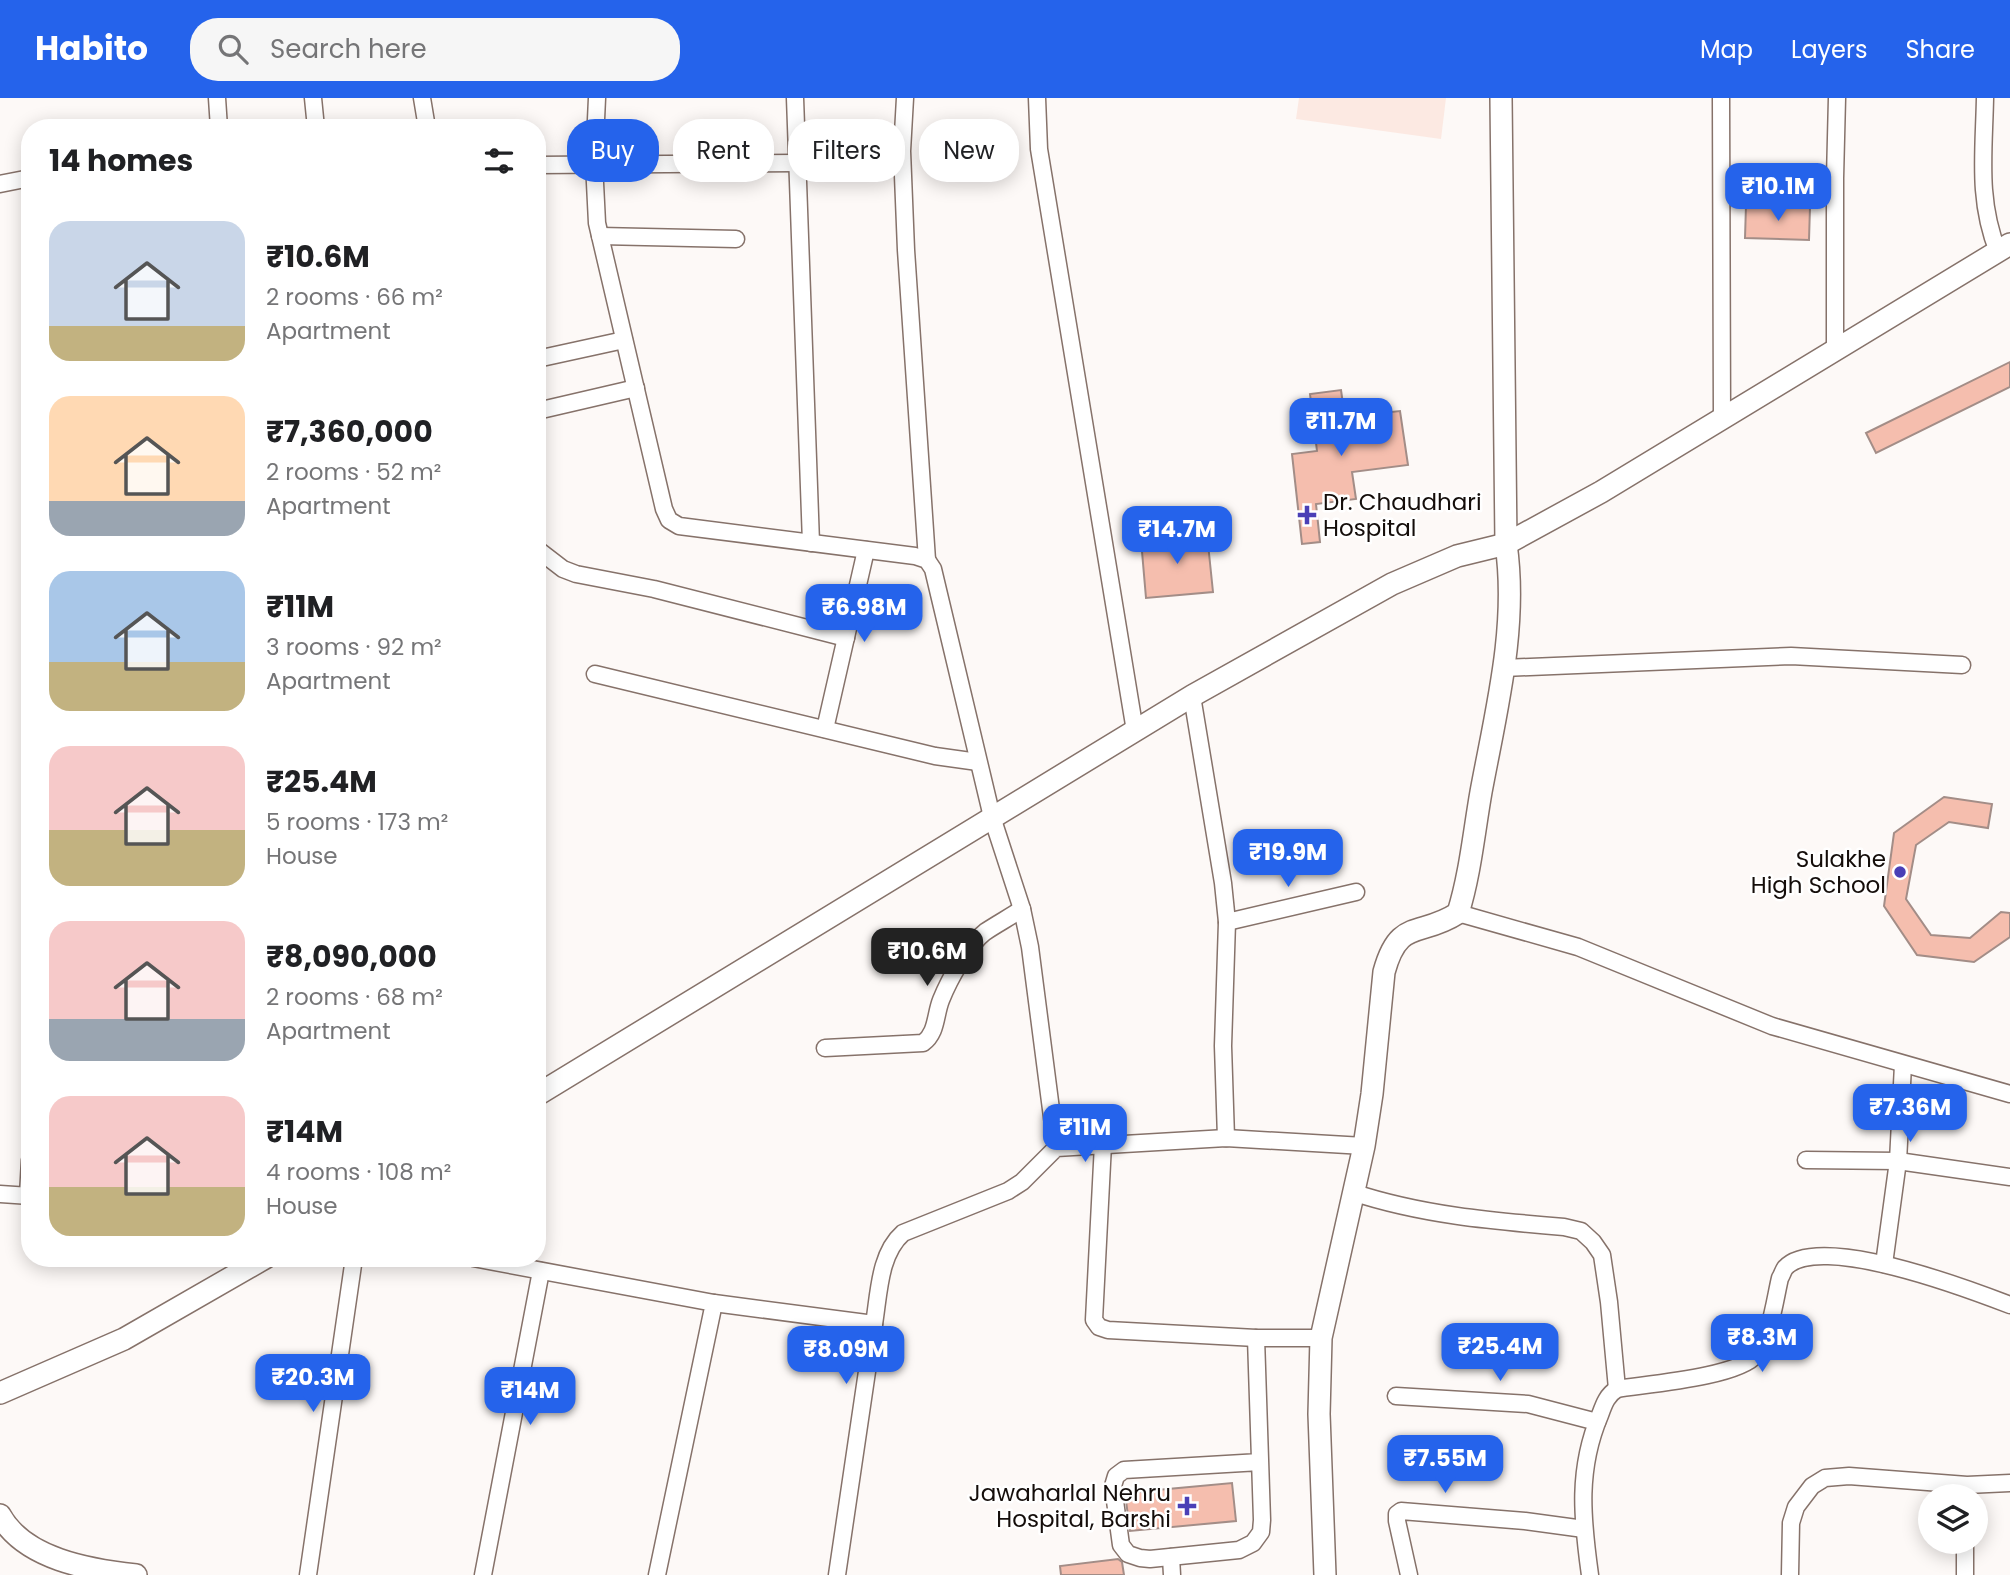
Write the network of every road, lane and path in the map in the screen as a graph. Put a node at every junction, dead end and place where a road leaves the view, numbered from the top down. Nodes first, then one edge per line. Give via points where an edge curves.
1 (217, 98) edge
2 (313, 98) edge
3 (422, 98) edge
4 (597, 98) edge
5 (795, 98) edge
6 (905, 98) edge
7 (1037, 98) edge
8 (1500, 98) edge
9 (1721, 98) edge
10 (1837, 98) edge
11 (1985, 98) edge
12 (218, 119) edge
13 (315, 119) edge
14 (426, 119) edge
15 (596, 119) edge
16 (796, 119) edge
17 (659, 163) edge
18 (788, 163) edge
19 (567, 164) edge
20 (546, 165) edge
21 (21, 180) edge
22 (594, 182) edge
23 (798, 182) edge
24 (0, 184) edge
25 (600, 236) junction
26 (736, 239) dead end
27 (2004, 248) edge
28 (624, 340) junction
29 (1835, 350) junction
30 (546, 357) edge
31 (636, 388) junction
32 (546, 409) edge
33 (1722, 419) junction
34 (811, 543) junction
35 (1506, 544) junction
36 (866, 550) junction
37 (546, 556) edge
38 (927, 560) junction
39 (846, 638) junction
40 (1962, 666) dead end
41 (1504, 668) junction
42 (595, 674) dead end
43 (1192, 696) junction
44 (825, 729) junction
45 (1135, 731) junction
46 (978, 762) junction
47 (992, 817) junction
48 (1356, 892) dead end
49 (1022, 909) junction
50 (1458, 913) junction
51 (1227, 922) junction
52 (825, 1048) dead end
53 (1902, 1065) junction
54 (546, 1089) edge
55 (2010, 1094) edge
56 (1226, 1138) junction
57 (1103, 1144) junction
58 (1364, 1146) junction
59 (1056, 1148) junction
60 (1805, 1160) dead end
61 (1898, 1161) junction
62 (2010, 1177) edge
63 (1352, 1192) junction
64 (0, 1194) edge
65 (21, 1195) edge
66 (1884, 1264) junction
67 (249, 1267) edge
68 (353, 1267) edge
69 (520, 1267) edge
70 (541, 1271) junction
71 (714, 1303) junction
72 (2010, 1305) edge
73 (874, 1324) junction
74 (1256, 1338) junction
75 (1321, 1338) junction
76 (1617, 1389) junction
77 (0, 1393) edge
78 (1396, 1396) dead end
79 (1597, 1422) junction
80 (1260, 1462) junction
81 (2010, 1483) edge
82 (1918, 1485) edge
83 (1988, 1487) edge
84 (0, 1515) edge
85 (1584, 1529) junction
86 (1965, 1554) edge
87 (1171, 1557) junction
88 (113, 1574) edge
89 (136, 1575) edge
90 (308, 1575) edge
91 (483, 1575) edge
92 (657, 1575) edge
93 (837, 1575) edge
94 (1172, 1575) edge
95 (1325, 1575) edge
96 (1409, 1575) edge
97 (1590, 1575) edge
98 (1790, 1575) edge
99 (1965, 1575) edge

1 - 12 street
2 - 13 street
3 - 14 street
4 - 15 street
5 - 16 street
6 - 38 street via 906,250
7 - 45 street via 1039,149
8 - 35 main road
9 - 33 street
10 - 29 street
11 - 27 street via 1986,218
17 - 18 street
19 - 20 street
21 - 24 street
22 - 25 street
23 - 34 street
25 - 26 street
25 - 28 street
27 - 29 main road
28 - 30 street
28 - 31 street
29 - 33 main road
31 - 32 street
31 - 34 street via 669,520 679,526
33 - 35 main road
34 - 36 street
35 - 41 main road via 1510,608
35 - 43 main road via 1457,556 1392,584
36 - 38 street
36 - 39 street
37 - 39 street via 576,574
38 - 46 street via 933,569
39 - 44 street
40 - 41 street via 1791,656
41 - 50 main road
42 - 44 street
43 - 45 main road
43 - 51 street
44 - 46 street
45 - 47 main road
46 - 47 street
47 - 49 street
47 - 54 main road
48 - 51 street
49 - 52 street via 974,944 941,1000 930,1039 923,1044
49 - 59 street
50 - 53 street via 1578,947 1772,1026
50 - 58 main road via 1407,932 1389,953
51 - 56 street
53 - 55 street
53 - 61 street
56 - 57 street
56 - 58 street
57 - 59 street
57 - 74 street via 1094,1320 1099,1328
58 - 63 main road
59 - 73 street via 1008,1191 903,1233 893,1242
60 - 61 street
61 - 62 street
61 - 66 street
63 - 75 main road
63 - 76 street via 1426,1212 1581,1231 1602,1255
64 - 65 street
66 - 72 street
66 - 76 street via 1843,1257 1794,1262 1780,1278 1764,1342 1746,1364 1729,1371
67 - 77 main road via 124,1339
68 - 90 street
69 - 70 street
70 - 71 street
70 - 91 street
71 - 73 street
71 - 92 street
73 - 93 street
74 - 75 street
74 - 80 street
75 - 95 main road
76 - 79 street via 1609,1394
78 - 79 street via 1528,1404
79 - 85 street via 1584,1469
80 - 87 street via 1261,1532 1253,1543 1239,1549
80 - 87 street via 1136,1468 1116,1476 1113,1486 1121,1545 1140,1559
81 - 83 street
82 - 98 street via 1849,1476 1825,1478 1812,1486 1796,1507 1791,1523
84 - 88 main road via 7,1528 33,1548
85 - 96 street via 1401,1511 1397,1521
85 - 97 street
86 - 99 street
87 - 94 street
88 - 89 main road

